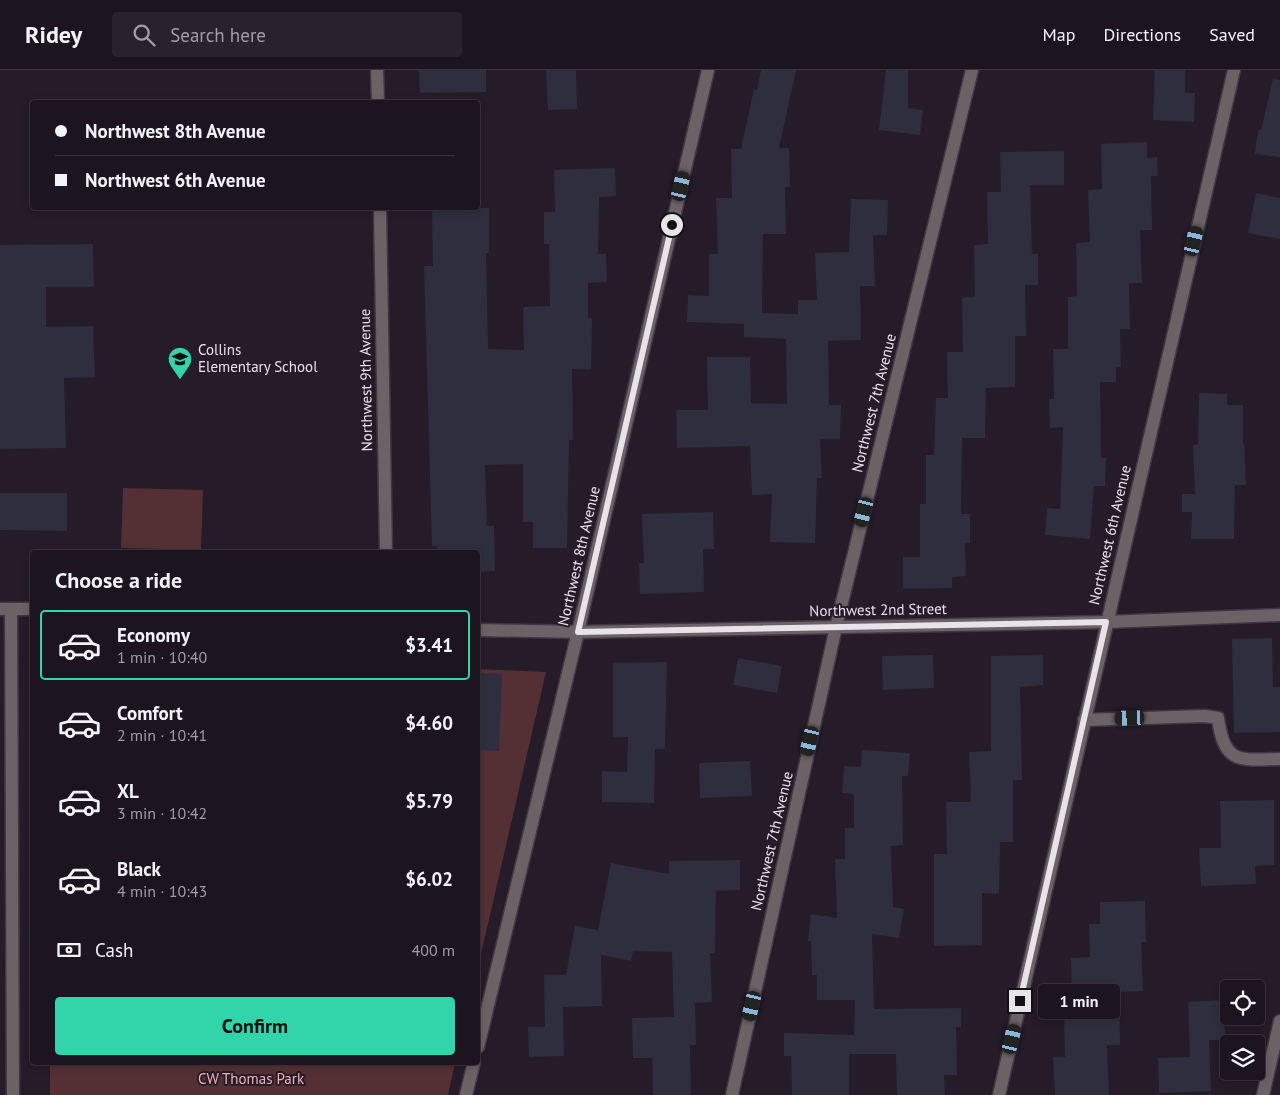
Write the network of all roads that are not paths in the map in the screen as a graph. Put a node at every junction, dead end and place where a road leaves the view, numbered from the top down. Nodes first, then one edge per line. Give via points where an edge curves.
1 (377, 70) edge
2 (708, 70) edge
3 (972, 70) edge
4 (1234, 70) edge
5 (378, 100) edge
6 (380, 210) edge
7 (386, 550) edge
8 (5, 609) edge
9 (30, 609) edge
10 (1280, 615) edge
11 (1106, 622) junction
12 (836, 627) junction
13 (480, 630) edge
14 (578, 632) junction
15 (1084, 720) junction
16 (1280, 758) edge
17 (1280, 1021) edge
18 (480, 1039) edge
19 (473, 1065) edge
20 (13, 1095) edge
21 (466, 1095) edge
22 (732, 1095) edge
23 (999, 1095) edge
24 (1263, 1095) edge

1 - 5 street
2 - 14 street, Northwest 8th Avenue
3 - 12 street, Northwest 7th Avenue
4 - 11 street, Northwest 6th Avenue
6 - 7 street, Northwest 9th Avenue
8 - 9 street
8 - 20 street
10 - 11 street, Northwest 2nd Street
11 - 12 street, Northwest 2nd Street
11 - 15 street, Northwest 6th Avenue
12 - 14 street, Northwest 2nd Street
12 - 22 street, Northwest 7th Avenue
13 - 14 street, Northwest 2nd Street
14 - 18 street, Northwest 8th Avenue
15 - 16 street via 1218,718 1220,738 1232,755 1242,760
15 - 23 street, Northwest 6th Avenue
17 - 24 street
19 - 21 street

